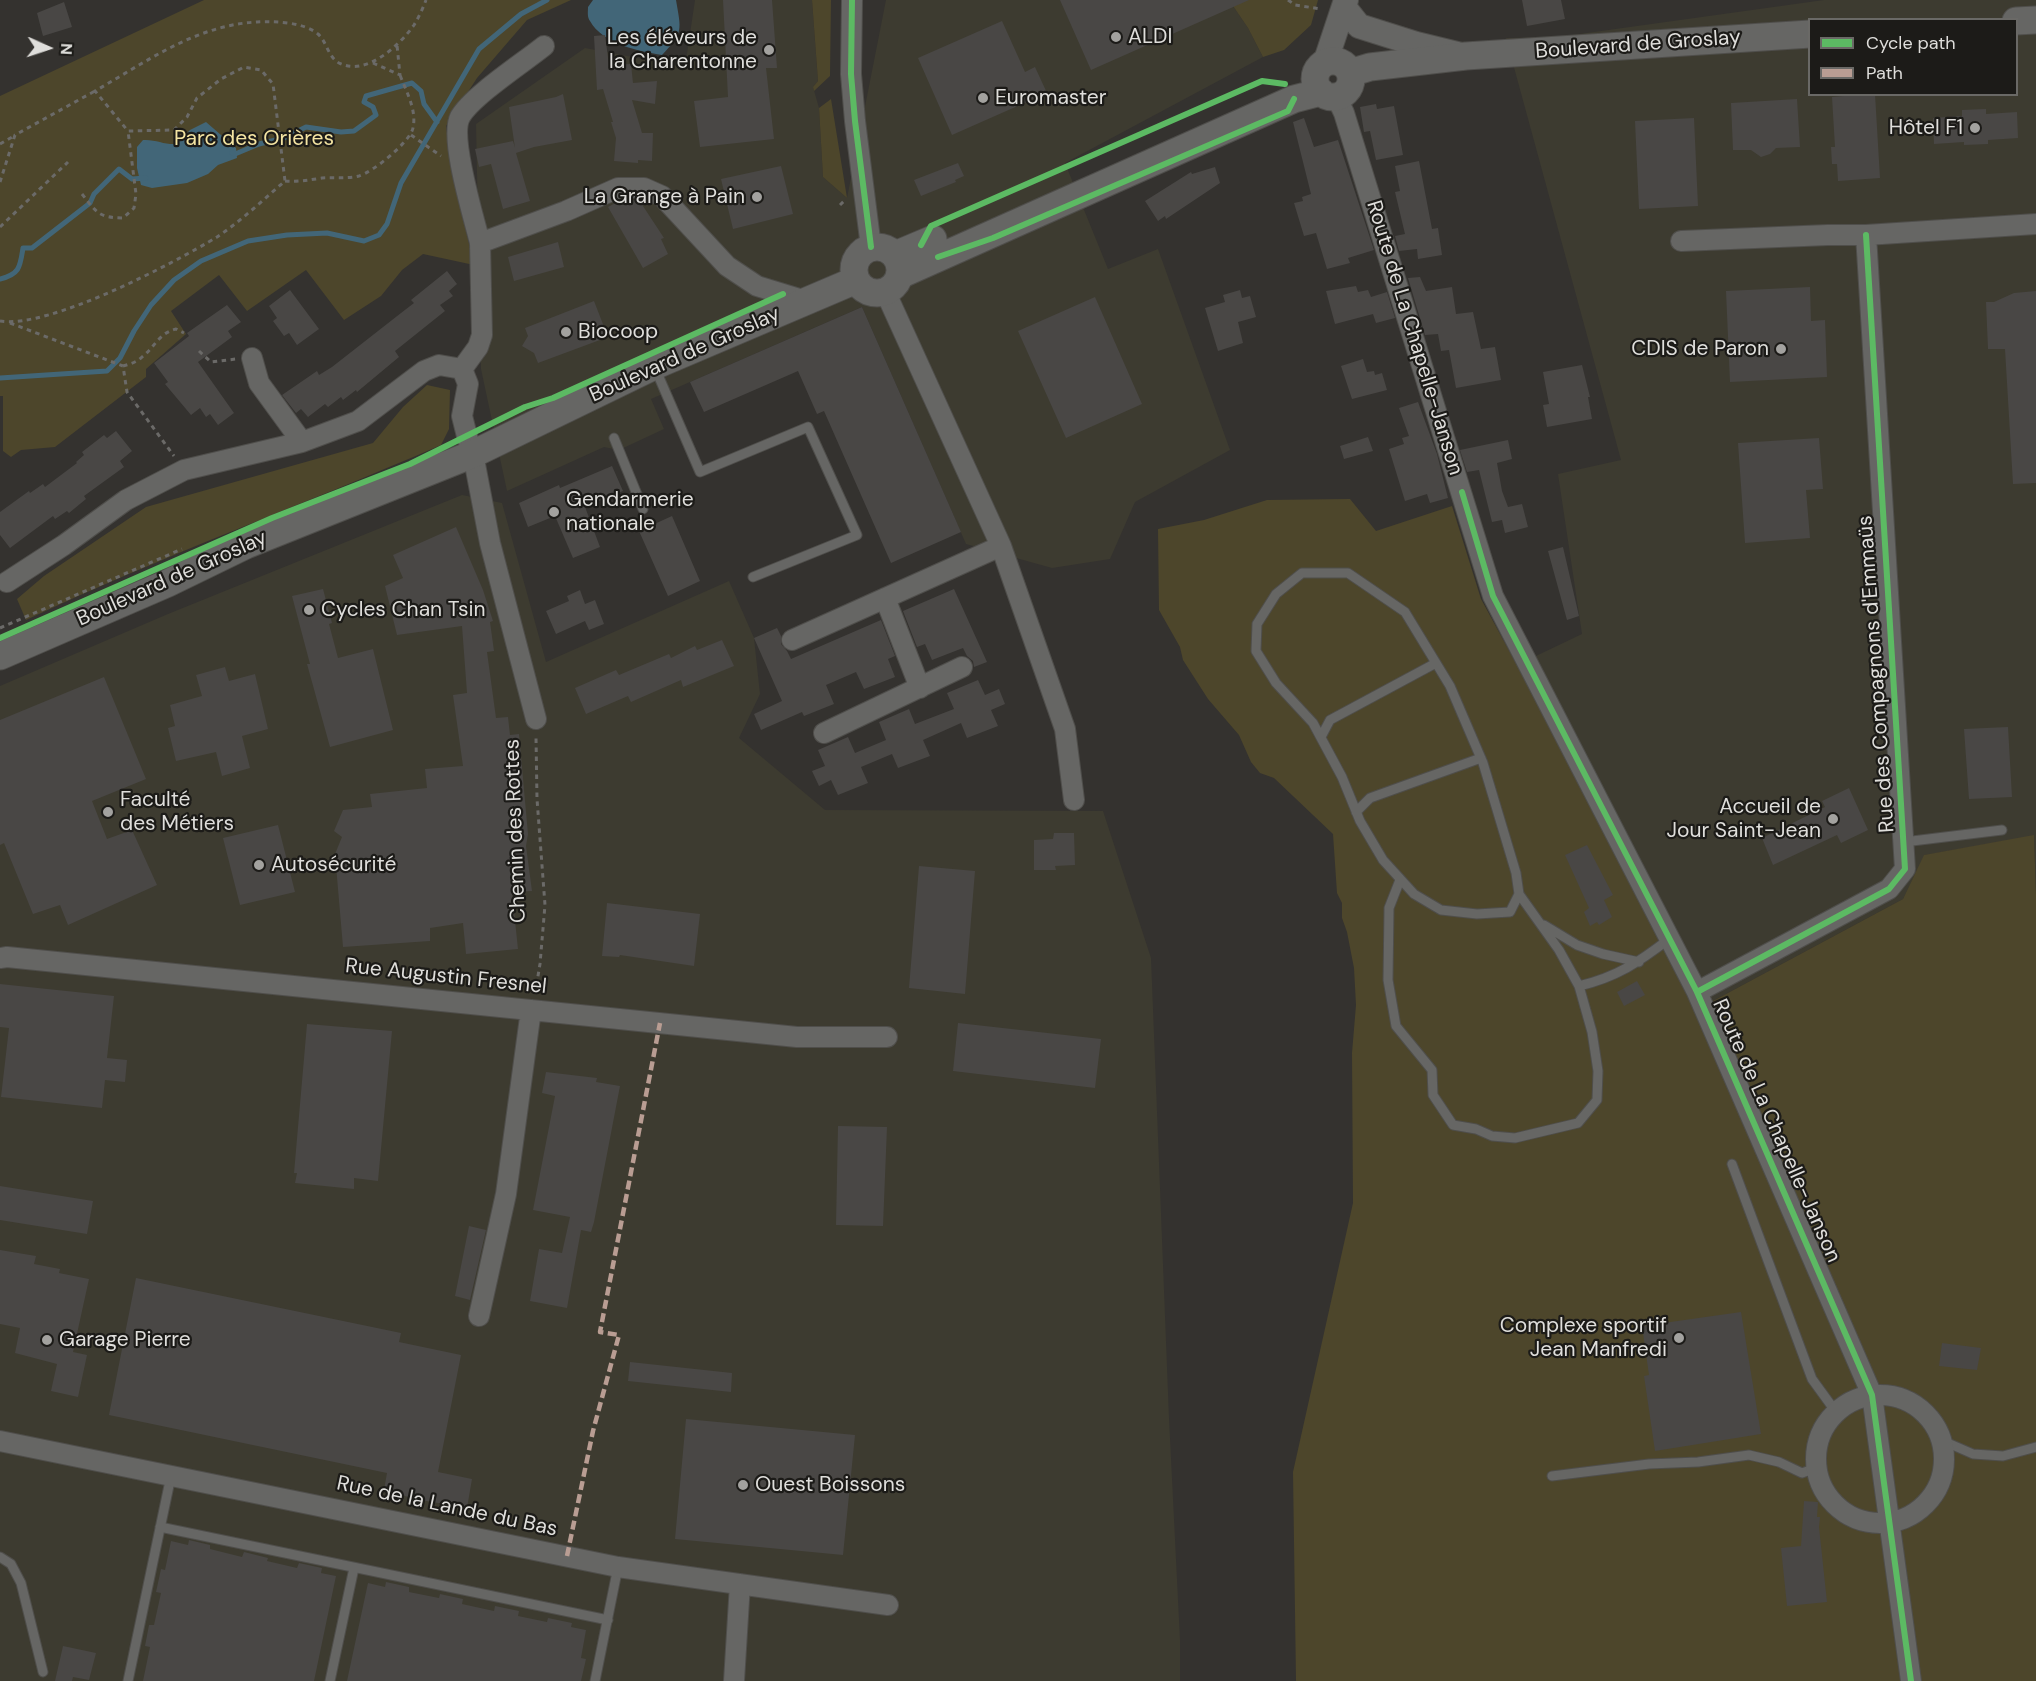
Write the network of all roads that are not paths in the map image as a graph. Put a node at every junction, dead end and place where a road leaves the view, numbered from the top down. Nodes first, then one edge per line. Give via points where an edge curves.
1 (852, 0) edge
2 (1345, 3) edge
3 (2036, 20) edge
4 (2018, 21) edge
5 (1808, 34) edge
6 (544, 46) dead end
7 (1466, 56) junction
8 (1324, 82) junction
9 (2036, 224) edge
10 (1866, 235) junction
11 (1681, 241) dead end
12 (480, 243) junction
13 (888, 267) junction
14 (856, 280) junction
15 (806, 301) junction
16 (252, 357) road end
17 (654, 366) junction
18 (462, 369) junction
19 (614, 438) dead end
20 (302, 442) junction
21 (471, 447) junction
22 (643, 509) dead end
23 (1001, 546) junction
24 (753, 577) dead end
25 (2, 578) edge
26 (885, 598) junction
27 (792, 640) dead end
28 (0, 656) edge
29 (1437, 663) junction
30 (962, 667) dead end
31 (920, 687) junction
32 (536, 719) road end
33 (824, 733) dead end
34 (1321, 737) junction
35 (1481, 758) junction
36 (1074, 800) dead end
37 (1356, 812) junction
38 (2002, 830) dead end
39 (1904, 842) junction
40 (1400, 880) junction
41 (1519, 894) junction
42 (1539, 922) junction
43 (1669, 939) junction
44 (0, 958) edge
45 (1639, 962) junction
46 (1579, 986) junction
47 (1697, 992) junction
48 (531, 1010) junction
49 (887, 1037) dead end
50 (1732, 1164) dead end
51 (479, 1316) dead end
52 (1872, 1395) junction
53 (1836, 1412) junction
54 (1941, 1440) junction
55 (0, 1442) edge
56 (2036, 1447) edge
57 (1816, 1468) junction
58 (171, 1476) junction
59 (1552, 1476) dead end
60 (1889, 1523) junction
61 (160, 1527) junction
62 (0, 1557) edge
63 (618, 1567) junction
64 (354, 1568) junction
65 (740, 1584) junction
66 (888, 1605) dead end
67 (608, 1620) junction
68 (43, 1672) dead end
69 (128, 1681) edge
70 (330, 1681) edge
71 (595, 1681) edge
72 (734, 1681) edge
73 (1911, 1681) edge

1 - 13 street via 855,121
2 - 7 street, Boulevard de Groslay via 1359,26
2 - 8 street
3 - 4 main road
5 - 7 main road, Boulevard de Groslay
6 - 12 street via 477,98 460,118 457,134 462,168
7 - 8 main road, Boulevard de Groslay via 1370,67 1350,73 1348,88 1343,93
8 - 13 main road via 1294,99
8 - 43 street, Route de La Chapelle-Janson via 1344,113 1493,596
9 - 10 street
10 - 11 street
10 - 39 street, Rue des Compagnons d'Emmaüs
12 - 15 street via 618,188 644,188 662,196 727,266 757,286
12 - 18 street via 482,335 478,348
13 - 14 main road via 872,292
13 - 14 main road via 863,252 856,261
13 - 23 street
14 - 15 main road, Boulevard de Groslay
15 - 17 main road, Boulevard de Groslay
16 - 20 street via 259,383
17 - 21 main road, Boulevard de Groslay
17 - 24 lane via 700,472 808,427 857,535
18 - 20 street via 439,365 424,371 358,421
18 - 21 street, Chemin des Rottes via 468,384 462,416
19 - 22 lane
20 - 25 street via 184,470 126,500 64,545
21 - 28 main road, Boulevard de Groslay
21 - 32 street, Chemin des Rottes via 490,543
23 - 26 street
23 - 36 street via 1065,729
26 - 27 street
26 - 31 street
29 - 34 lane via 1330,720
29 - 34 lane via 1405,612 1348,573 1302,573 1276,594 1257,624 1256,651 1276,683
29 - 35 lane
30 - 31 street
31 - 33 street
34 - 37 lane
35 - 37 lane via 1370,798
35 - 41 lane
37 - 40 lane via 1383,861
38 - 39 lane
39 - 47 street, Rue des Compagnons d'Emmaüs via 1905,869 1889,889
40 - 41 lane via 1414,894 1441,910 1510,912
40 - 46 lane via 1389,908 1388,980 1396,1026 1432,1070 1433,1095 1454,1125 1515,1138 1578,1123 1598,1100 1592,1032
41 - 42 lane
42 - 45 lane via 1577,945
42 - 46 lane
43 - 45 lane
43 - 47 street, Route de La Chapelle-Janson
44 - 48 street, Rue Augustin Fresnel
45 - 46 lane via 1603,980
47 - 52 street, Route de La Chapelle-Janson
48 - 49 street, Rue Augustin Fresnel via 797,1037
48 - 51 street via 507,1194
50 - 53 lane via 1812,1379
52 - 53 street
52 - 54 street via 1894,1396 1914,1405 1931,1420
52 - 60 street, Route de La Chapelle-Janson
53 - 57 street via 1824,1428
54 - 56 lane via 1973,1454 2003,1456
54 - 60 street via 1944,1462 1940,1484 1928,1502 1910,1516
55 - 58 street, Rue de la Lande du Bas
57 - 59 lane via 1802,1473 1779,1462 1749,1455
57 - 60 street via 1822,1487 1834,1504 1869,1523
58 - 61 lane
58 - 63 street, Rue de la Lande du Bas
60 - 73 street, Route de La Chapelle-Janson
61 - 64 lane
61 - 69 lane
62 - 68 lane via 11,1564 19,1577
63 - 65 street, Rue de la Lande du Bas
63 - 67 lane
64 - 67 lane
64 - 70 lane
65 - 66 street, Rue de la Lande du Bas
65 - 72 street
67 - 71 lane

